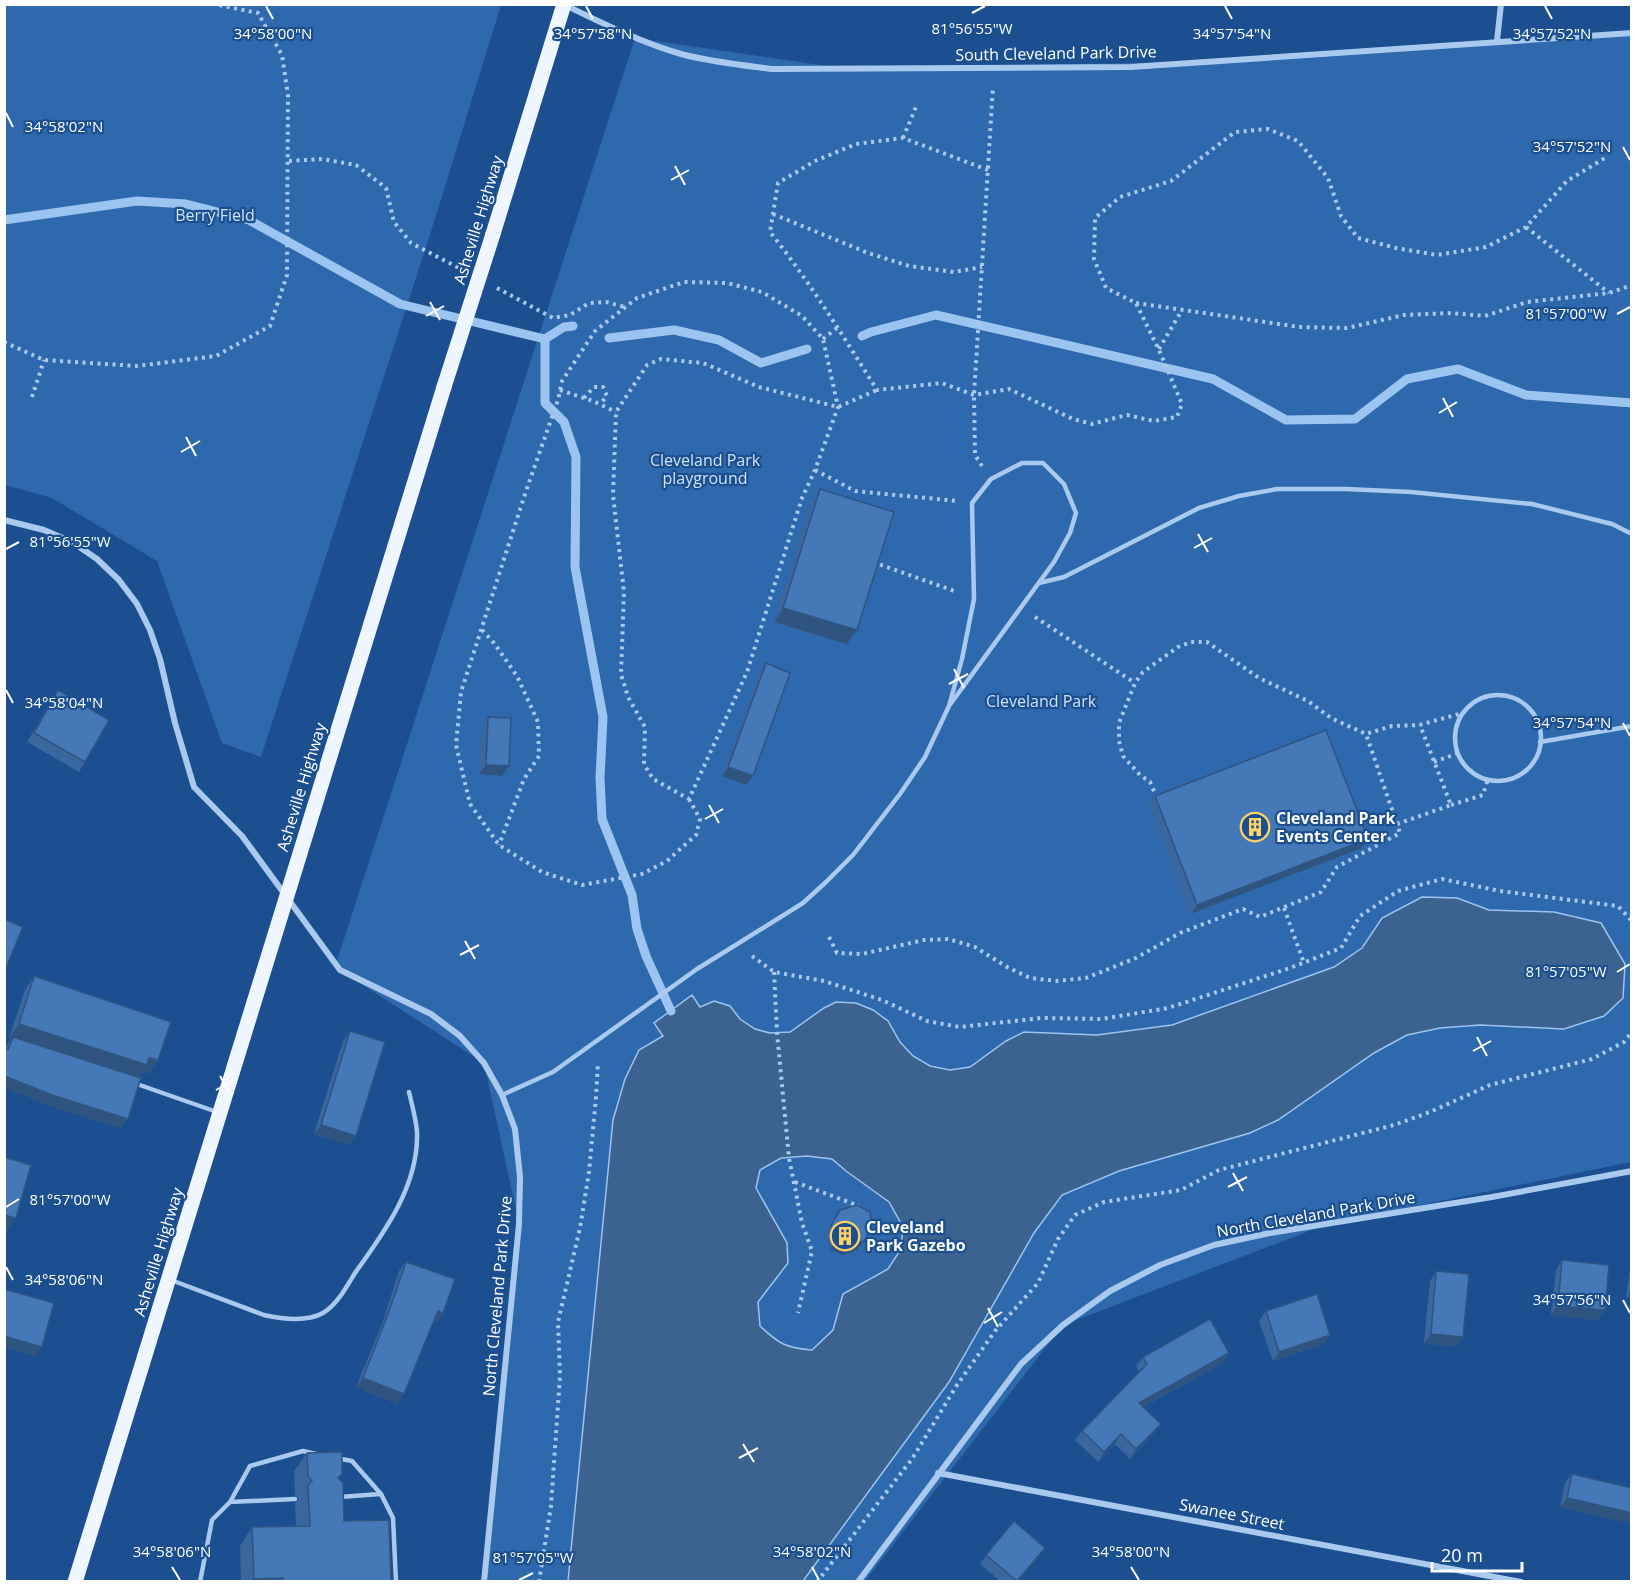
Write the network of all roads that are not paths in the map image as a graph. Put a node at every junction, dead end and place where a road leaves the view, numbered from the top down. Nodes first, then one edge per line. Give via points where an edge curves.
1 (564, 4) edge
2 (1502, 4) edge
3 (1632, 33) edge
4 (1497, 41) junction
5 (4, 520) edge
6 (1632, 534) edge
7 (1038, 583) junction
8 (949, 706) junction
9 (1632, 726) edge
10 (1540, 742) junction
11 (286, 896) junction
12 (125, 1080) edge
13 (409, 1092) dead end
14 (502, 1095) junction
15 (220, 1113) junction
16 (1632, 1171) edge
17 (168, 1279) junction
18 (323, 1455) edge
19 (332, 1457) edge
20 (938, 1473) junction
21 (381, 1494) junction
22 (330, 1497) edge
23 (295, 1499) dead end
24 (230, 1502) junction
25 (75, 1581) edge
26 (200, 1581) edge
27 (396, 1581) edge
28 (484, 1581) edge
29 (858, 1581) edge
30 (1521, 1581) edge

1 - 4 street, South Cleveland Park Drive via 635,38 680,53 772,69 1131,67
1 - 11 main road, Asheville Highway, bridge
2 - 4 street
3 - 4 street, South Cleveland Park Drive
5 - 11 street, North Cleveland Park Drive via 72,542 119,579 150,630 194,787 242,836
6 - 7 lane via 1612,524 1532,504 1411,492 1277,489 1200,508 1064,577
7 - 8 lane
7 - 8 lane via 1070,533 1076,513 1064,484 1043,463 1022,463 991,479 972,503 974,599
8 - 14 lane via 900,794 853,855 803,903 697,969 553,1072
9 - 10 lane
10 - 10 lane via 1532,765 1521,775 1493,781 1469,770 1455,741 1462,713 1483,697 1497,694 1509,696 1529,709 1538,721
11 - 14 street, North Cleveland Park Drive via 340,970 431,1014 460,1036 484,1063
11 - 15 main road, Asheville Highway
12 - 15 lane
13 - 17 lane via 417,1134 409,1180 399,1206 389,1226 324,1312 280,1319 264,1316
14 - 28 street, North Cleveland Park Drive via 515,1129 519,1224
15 - 17 main road, Asheville Highway
16 - 20 street, North Cleveland Park Drive via 1270,1233 1214,1245 1160,1265 1110,1291 1063,1325 1022,1364
17 - 25 main road, Asheville Highway
18 - 24 lane via 303,1451 250,1466
19 - 21 lane via 352,1461
20 - 29 street, North Cleveland Park Drive
20 - 30 street, Swanee Street
21 - 22 lane
21 - 27 lane via 393,1518
23 - 24 lane
24 - 26 lane via 212,1520

